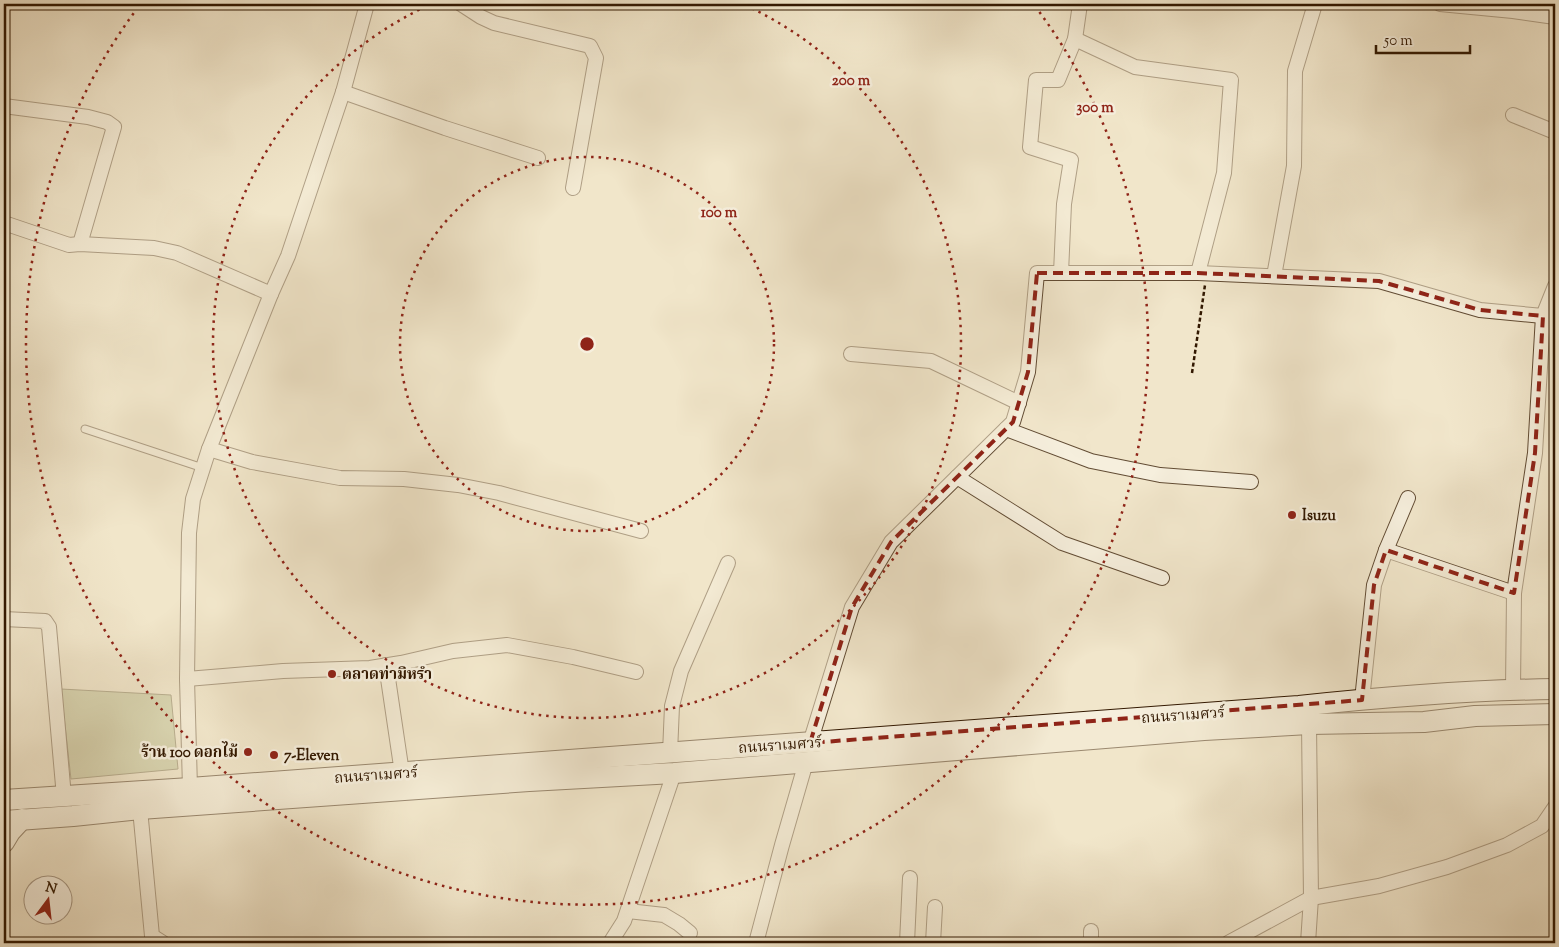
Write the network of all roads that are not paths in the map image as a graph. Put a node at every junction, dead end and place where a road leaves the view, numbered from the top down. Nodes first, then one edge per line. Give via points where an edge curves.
1 (367, 4) edge
2 (461, 4) edge
3 (1080, 4) edge
4 (1315, 4) edge
5 (1440, 4) edge
6 (1514, 7) edge
7 (1555, 17) edge
8 (1074, 39) junction
9 (343, 92) junction
10 (4, 106) edge
11 (1513, 115) dead end
12 (1555, 132) edge
13 (538, 158) dead end
14 (573, 188) dead end
15 (4, 223) edge
16 (80, 244) junction
17 (1061, 273) junction
18 (1202, 273) junction
19 (1274, 276) junction
20 (1555, 286) edge
21 (271, 294) junction
22 (1543, 316) junction
23 (851, 354) dead end
24 (1019, 403) junction
25 (85, 429) dead end
26 (1006, 429) junction
27 (209, 449) junction
28 (203, 468) junction
29 (957, 477) junction
30 (1251, 482) dead end
31 (1408, 498) dead end
32 (641, 531) dead end
33 (1386, 550) junction
34 (728, 563) dead end
35 (1162, 578) dead end
36 (1514, 593) junction
37 (4, 619) edge
38 (386, 665) junction
39 (636, 672) dead end
40 (187, 679) junction
41 (1513, 690) junction
42 (1555, 690) edge
43 (1362, 700) junction
44 (1299, 706) junction
45 (1555, 714) edge
46 (1309, 724) junction
47 (808, 753) junction
48 (672, 763) junction
49 (402, 773) junction
50 (190, 788) junction
51 (64, 797) junction
52 (4, 800) edge
53 (1555, 807) edge
54 (140, 809) junction
55 (13, 820) edge
56 (4, 842) edge
57 (910, 878) dead end
58 (1311, 898) junction
59 (935, 907) dead end
60 (628, 911) junction
61 (690, 933) dead end
62 (153, 941) edge
63 (610, 943) edge
64 (756, 943) edge
65 (907, 943) edge
66 (933, 943) edge
67 (1228, 943) edge
68 (1308, 943) edge

1 - 9 street
2 - 14 street via 494,23 590,46 596,58
3 - 8 street
4 - 19 street via 1295,71 1294,166
5 - 6 street
6 - 7 street
8 - 17 street via 1058,80 1036,80 1030,147 1071,160 1064,204
8 - 18 street via 1135,67 1230,80 1224,173
9 - 13 street
9 - 21 street via 288,256
10 - 16 street via 88,117 114,127
11 - 12 street
15 - 16 street via 68,245
16 - 21 street via 154,248 178,253
17 - 18 street
17 - 24 street via 1037,273 1028,372
18 - 19 street
19 - 22 street via 1379,281 1480,310
20 - 22 street
21 - 27 street
22 - 36 street via 1534,453
23 - 24 street via 931,361
24 - 26 street via 1013,422
25 - 28 lane
26 - 29 street
26 - 30 street via 1091,460 1160,475
27 - 28 street
27 - 32 street via 252,462 340,478 404,479 458,485
28 - 40 street via 189,533
29 - 35 street via 1062,543
29 - 47 street via 891,542 852,607
31 - 33 street
33 - 36 street
33 - 43 street via 1374,585
34 - 48 street via 682,671 672,706
36 - 41 street
37 - 51 street via 37,619 45,621 49,627
38 - 39 street via 452,650 507,645
38 - 40 street
38 - 49 street
40 - 50 street
41 - 42 main road, ถนนราเมศวร์
41 - 43 main road, ถนนราเมศวร์
43 - 44 main road, ถนนราเมศวร์
44 - 46 street
44 - 47 main road, ถนนราเมศวร์
45 - 46 main road, ถนนราเมศวร์ via 1475,716 1424,722
46 - 47 main road, ถนนราเมศวร์
46 - 58 street
47 - 48 main road, ถนนราเมศวร์
47 - 64 street
48 - 49 main road, ถนนราเมศวร์
48 - 54 main road, ถนนราเมศวร์ via 529,781
48 - 60 street
49 - 50 main road, ถนนราเมศวร์
50 - 51 main road, ถนนราเมศวร์
51 - 52 main road, ถนนราเมศวร์
53 - 58 street via 1542,826 1507,845 1379,886
54 - 55 main road, ถนนราเมศวร์
54 - 62 street
55 - 56 main road
57 - 65 street
58 - 67 street
58 - 68 street
59 - 66 street
60 - 61 street via 664,915
60 - 63 street

